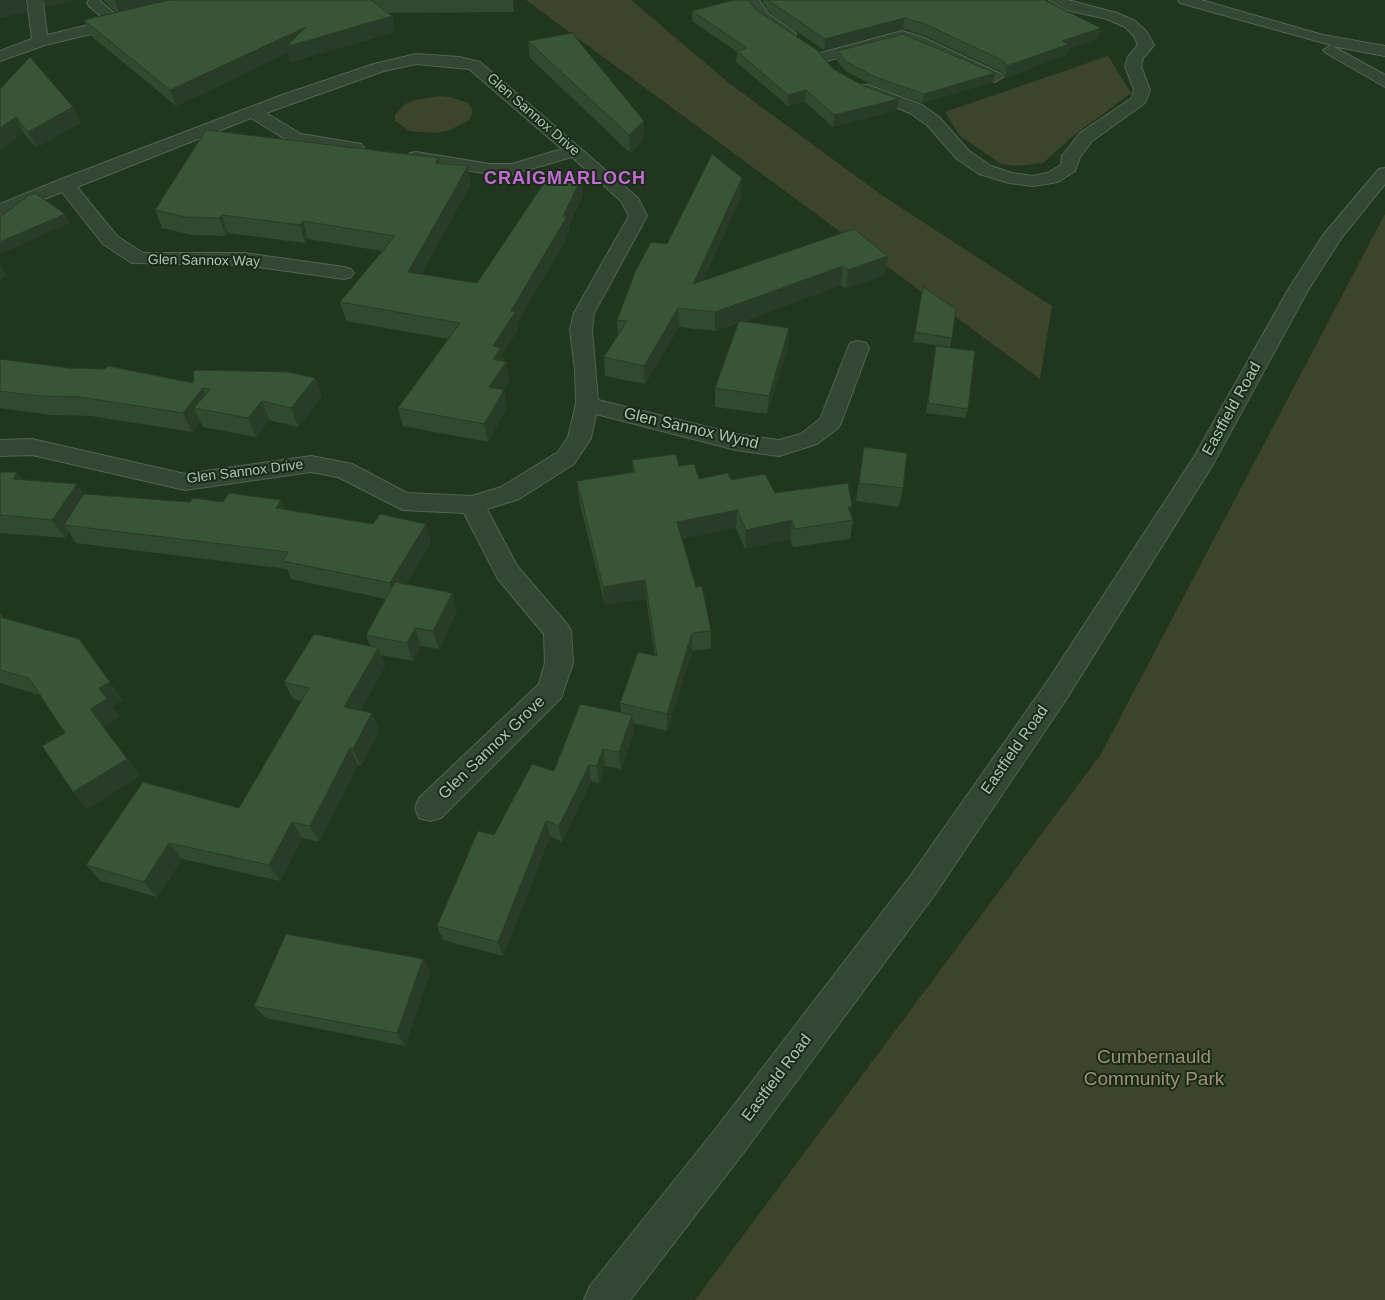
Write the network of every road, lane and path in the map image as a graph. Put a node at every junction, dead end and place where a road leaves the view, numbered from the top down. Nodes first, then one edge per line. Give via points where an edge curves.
1 (34, 0) edge
2 (752, 0) edge
3 (1056, 0) edge
4 (1185, 0) edge
5 (94, 3) dead end
6 (134, 19) edge
7 (117, 23) junction
8 (1288, 31) junction
9 (40, 41) junction
10 (1385, 51) edge
11 (0, 56) edge
12 (995, 77) edge
13 (846, 79) edge
14 (1385, 82) edge
15 (252, 112) junction
16 (356, 148) edge
17 (574, 151) junction
18 (416, 157) edge
19 (1385, 173) edge
20 (65, 184) junction
21 (0, 210) edge
22 (344, 273) dead end
23 (858, 348) dead end
24 (587, 404) junction
25 (0, 448) edge
26 (472, 505) junction
27 (430, 808) dead end
28 (604, 1300) edge

1 - 9 street
2 - 12 street via 762,16 827,63 902,36
3 - 13 street via 1130,24 1141,34 1146,45 1133,66 1142,90 1138,100 1086,137 1071,156 1069,167 1052,178 1033,181 985,170 963,155 934,121 916,109 867,91
4 - 8 street
5 - 7 street
6 - 7 street
7 - 9 street
8 - 10 street
8 - 14 street via 1334,51
9 - 11 street
15 - 16 street via 296,138
15 - 17 street, Glen Sannox Drive via 380,67 416,59 441,59 474,65
15 - 20 street, Glen Sannox Drive
17 - 18 street via 513,169 490,169
17 - 24 street, Glen Sannox Drive via 629,198 638,216 584,313 580,330
19 - 28 street, Eastfield Road via 1334,234 1298,290 1204,460 1148,550 1057,690 933,870 731,1140
20 - 21 street, Glen Sannox Drive
20 - 22 street, Glen Sannox Way via 110,240 139,259 244,259
23 - 24 street, Glen Sannox Wynd via 830,423 810,439 779,448 736,442
24 - 26 street, Glen Sannox Drive via 579,438 566,458 510,493
25 - 26 street, Glen Sannox Drive via 32,447 185,482 311,464 344,470 402,501
26 - 27 street, Glen Sannox Grove via 507,572 557,631 559,664 551,690

